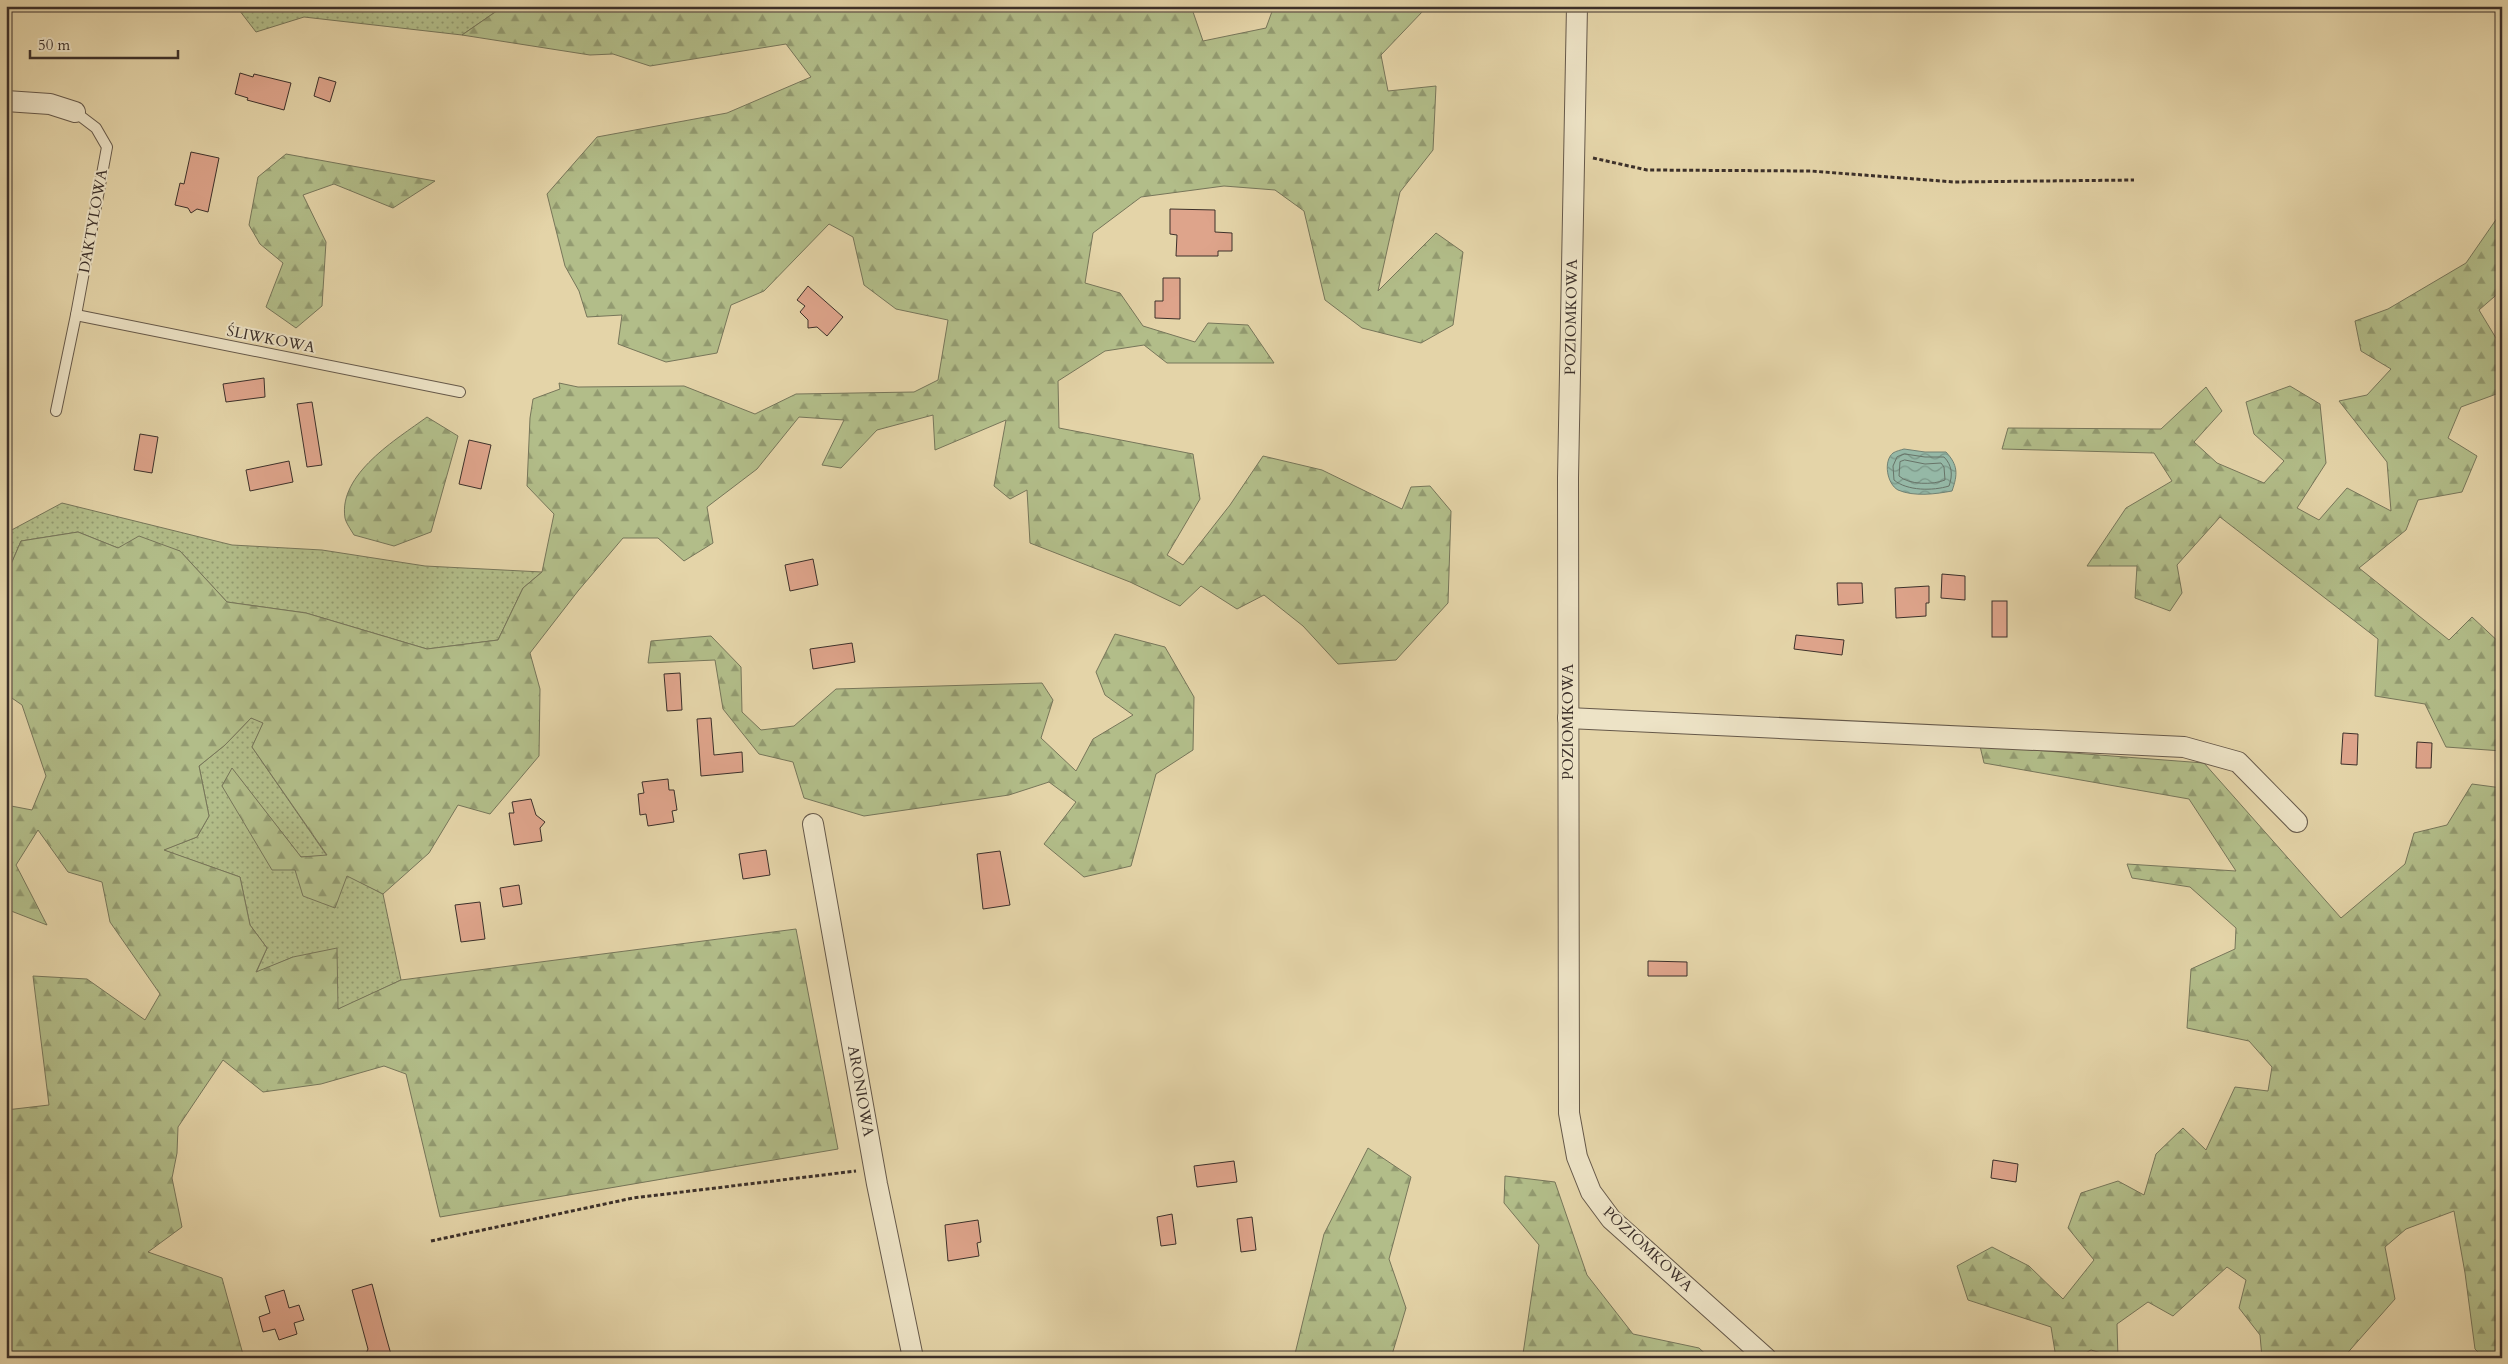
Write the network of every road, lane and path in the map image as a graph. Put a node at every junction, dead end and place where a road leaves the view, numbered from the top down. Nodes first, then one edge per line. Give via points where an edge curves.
1 (1577, 6) edge
2 (6, 101) edge
3 (75, 112) joint
4 (1573, 154) junction
5 (2134, 180) dead end
6 (76, 315) junction
7 (460, 392) dead end
8 (56, 411) dead end
9 (1568, 718) junction
10 (2297, 822) dead end
11 (813, 824) dead end
12 (874, 1168) junction
13 (430, 1241) dead end
14 (913, 1358) edge
15 (1766, 1358) edge

1 - 4 street, POZIOMKOWA
2 - 3 street, DAKTYLOWA via 50,104
3 - 6 lane, DAKTYLOWA via 96,128 107,147
4 - 5 path via 1647,170 1810,171 1954,182
4 - 9 street, POZIOMKOWA
6 - 7 lane, ŚLIWKOWA
6 - 8 lane, DAKTYLOWA
9 - 10 street via 2184,747 2238,762
9 - 15 street, POZIOMKOWA via 1569,1113 1577,1158 1591,1192 1611,1219
11 - 12 street, ARONIOWA
12 - 13 path via 633,1198
12 - 14 street, ARONIOWA

